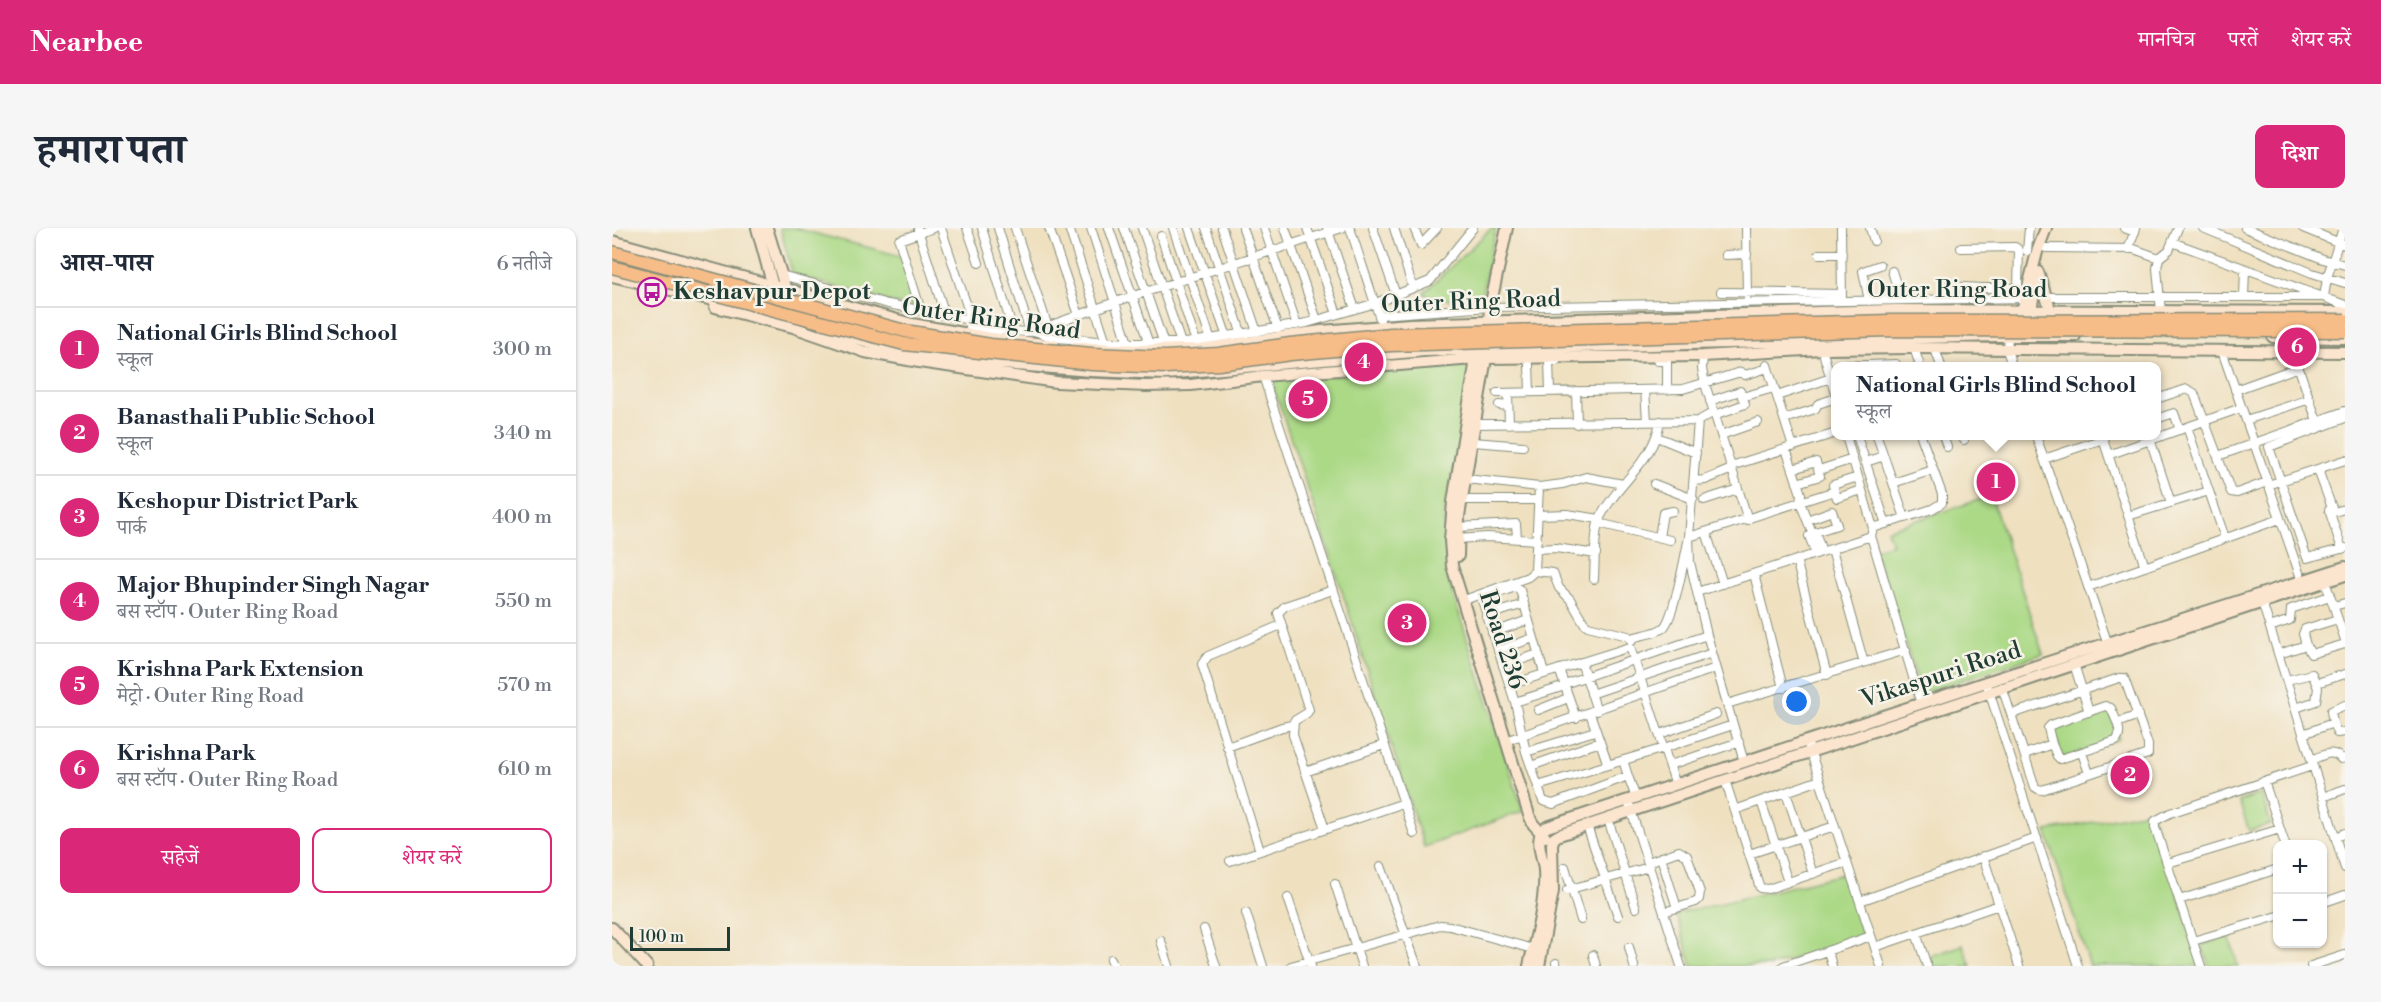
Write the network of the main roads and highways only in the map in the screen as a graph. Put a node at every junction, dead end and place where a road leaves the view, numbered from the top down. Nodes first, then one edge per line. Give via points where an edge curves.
1 (612, 252) edge
2 (612, 267) edge
3 (2345, 320) edge
4 (2345, 331) edge

1 - 3 main road, Outer Ring Road, bridge via 905,331 991,345 1165,357 1391,334 1890,321
2 - 4 main road, Outer Ring Road, bridge via 904,344 1103,365 1219,364 1391,345 1879,330

